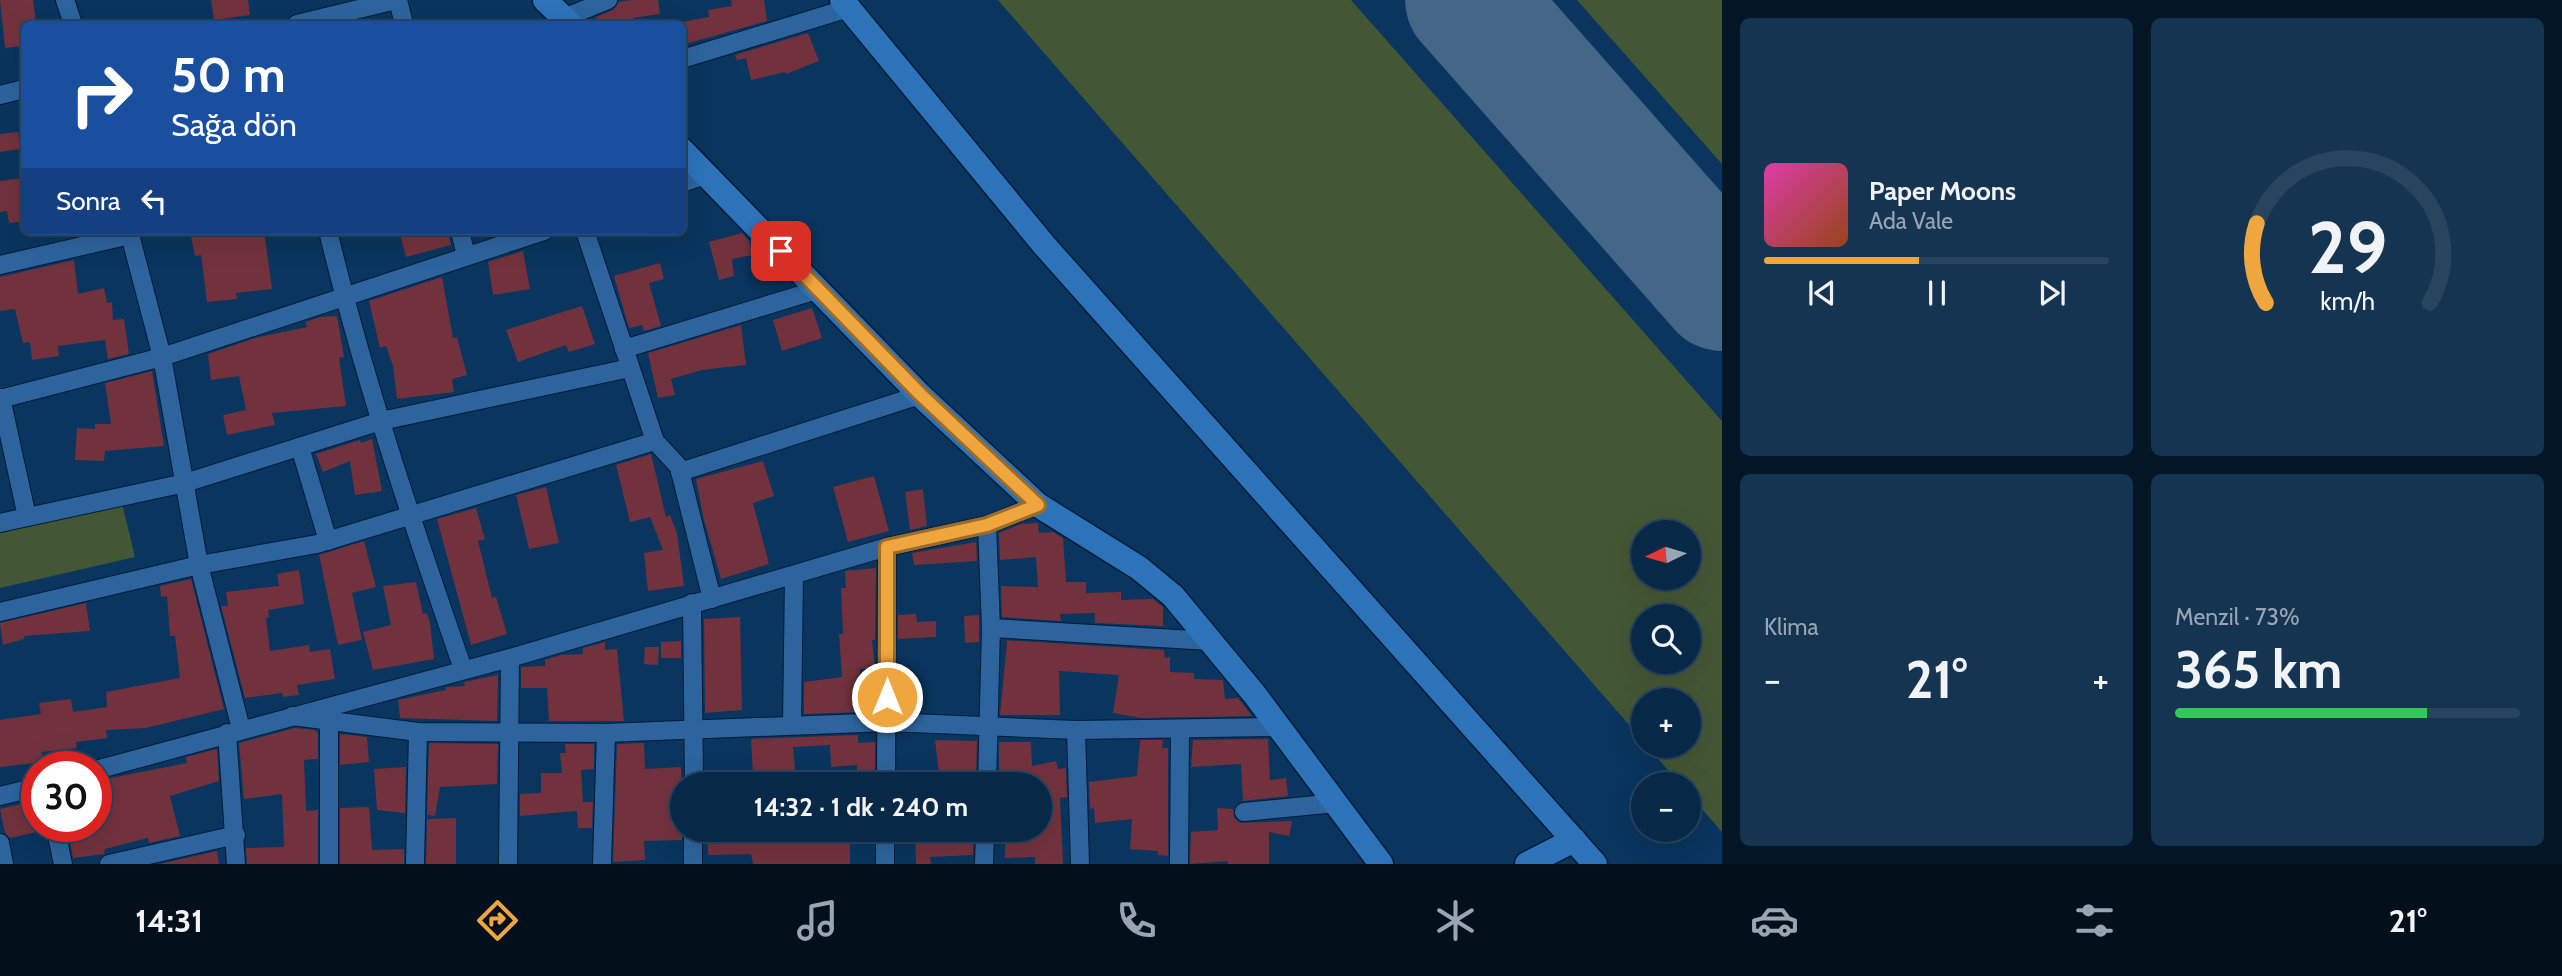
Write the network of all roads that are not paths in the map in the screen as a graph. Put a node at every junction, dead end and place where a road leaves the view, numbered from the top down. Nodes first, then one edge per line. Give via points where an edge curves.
1 (65, 0) edge
2 (397, 0) edge
3 (545, 0) edge
4 (608, 0) edge
5 (846, 4) edge
6 (72, 21) edge
7 (310, 21) edge
8 (403, 21) edge
9 (567, 21) edge
10 (686, 58) edge
11 (21, 90) edge
12 (0, 95) edge
13 (686, 160) edge
14 (694, 179) edge
15 (121, 235) edge
16 (130, 235) edge
17 (329, 235) edge
18 (461, 235) edge
19 (532, 235) edge
20 (586, 235) edge
21 (466, 256) junction
22 (0, 265) edge
23 (820, 289) junction
24 (344, 296) junction
25 (624, 349) junction
26 (162, 357) junction
27 (630, 368) junction
28 (920, 394) junction
29 (1, 399) edge
30 (381, 421) junction
31 (654, 441) junction
32 (300, 447) junction
33 (680, 472) junction
34 (185, 483) junction
35 (1038, 505) junction
36 (410, 514) junction
37 (27, 517) junction
38 (0, 523) edge
39 (987, 525) junction
40 (328, 541) junction
41 (887, 547) junction
42 (199, 565) junction
43 (794, 575) junction
44 (712, 599) junction
45 (692, 603) junction
46 (0, 612) edge
47 (991, 628) junction
48 (1210, 641) junction
49 (510, 658) junction
50 (463, 670) junction
51 (292, 716) junction
52 (329, 721) junction
53 (887, 722) junction
54 (792, 725) junction
55 (988, 725) junction
56 (1277, 727) junction
57 (1180, 729) junction
58 (1076, 730) junction
59 (234, 731) junction
60 (511, 731) junction
61 (695, 731) junction
62 (418, 732) junction
63 (606, 733) junction
64 (112, 765) edge
65 (694, 772) edge
66 (886, 772) edge
67 (986, 772) edge
68 (21, 791) edge
69 (0, 796) edge
70 (1336, 803) junction
71 (1244, 812) dead end
72 (236, 835) junction
73 (1574, 841) junction
74 (59, 842) edge
75 (693, 842) edge
76 (885, 842) edge
77 (985, 842) edge
78 (0, 843) edge
79 (4, 864) edge
80 (64, 864) edge
81 (110, 864) edge
82 (236, 864) edge
83 (329, 864) edge
84 (415, 864) edge
85 (508, 864) edge
86 (602, 864) edge
87 (693, 864) edge
88 (885, 864) edge
89 (984, 864) edge
90 (1080, 864) edge
91 (1179, 864) edge
92 (1381, 864) edge
93 (1527, 864) edge
94 (1595, 864) edge

1 - 6 street
2 - 7 street
2 - 8 street
3 - 9 main road
4 - 9 street
5 - 10 street
5 - 73 main road via 1044,245
11 - 12 street
13 - 14 main road
14 - 23 main road
15 - 22 street
16 - 26 street
17 - 24 street
18 - 21 street
19 - 21 street
20 - 25 street
21 - 24 street
23 - 25 street
23 - 28 main road
24 - 26 street
24 - 30 street
25 - 27 street
26 - 29 street
26 - 34 street
27 - 30 street
27 - 31 street
28 - 33 street
28 - 35 main road
29 - 37 street
30 - 32 street
30 - 36 street
31 - 33 street
31 - 36 street
32 - 34 street
32 - 40 street
33 - 44 street
34 - 37 street
34 - 42 street
35 - 39 street
35 - 48 main road via 1139,568 1172,596
36 - 40 street
36 - 50 street
37 - 38 street
39 - 41 street
39 - 47 street
40 - 42 street
41 - 43 street
41 - 53 street
42 - 46 street
42 - 59 street
43 - 44 street
43 - 54 street
44 - 45 street
45 - 49 street
45 - 61 street
47 - 48 street
47 - 55 street
48 - 56 main road
49 - 50 street
49 - 60 street
50 - 51 street
51 - 52 street
51 - 59 street
52 - 62 street
52 - 83 street
53 - 54 street
53 - 55 street
53 - 66 street
54 - 61 street
55 - 58 street
55 - 67 street
56 - 57 street
56 - 70 main road
57 - 58 street
57 - 91 street
58 - 90 street
59 - 64 street
59 - 72 street
60 - 62 street
60 - 63 street
60 - 85 street
61 - 63 street
61 - 65 street
62 - 84 street
63 - 86 street
68 - 69 street
70 - 71 street
70 - 92 main road
72 - 81 street
72 - 82 street
73 - 93 main road
73 - 94 main road
74 - 80 street
75 - 87 street
76 - 88 street
77 - 89 street
78 - 79 street

